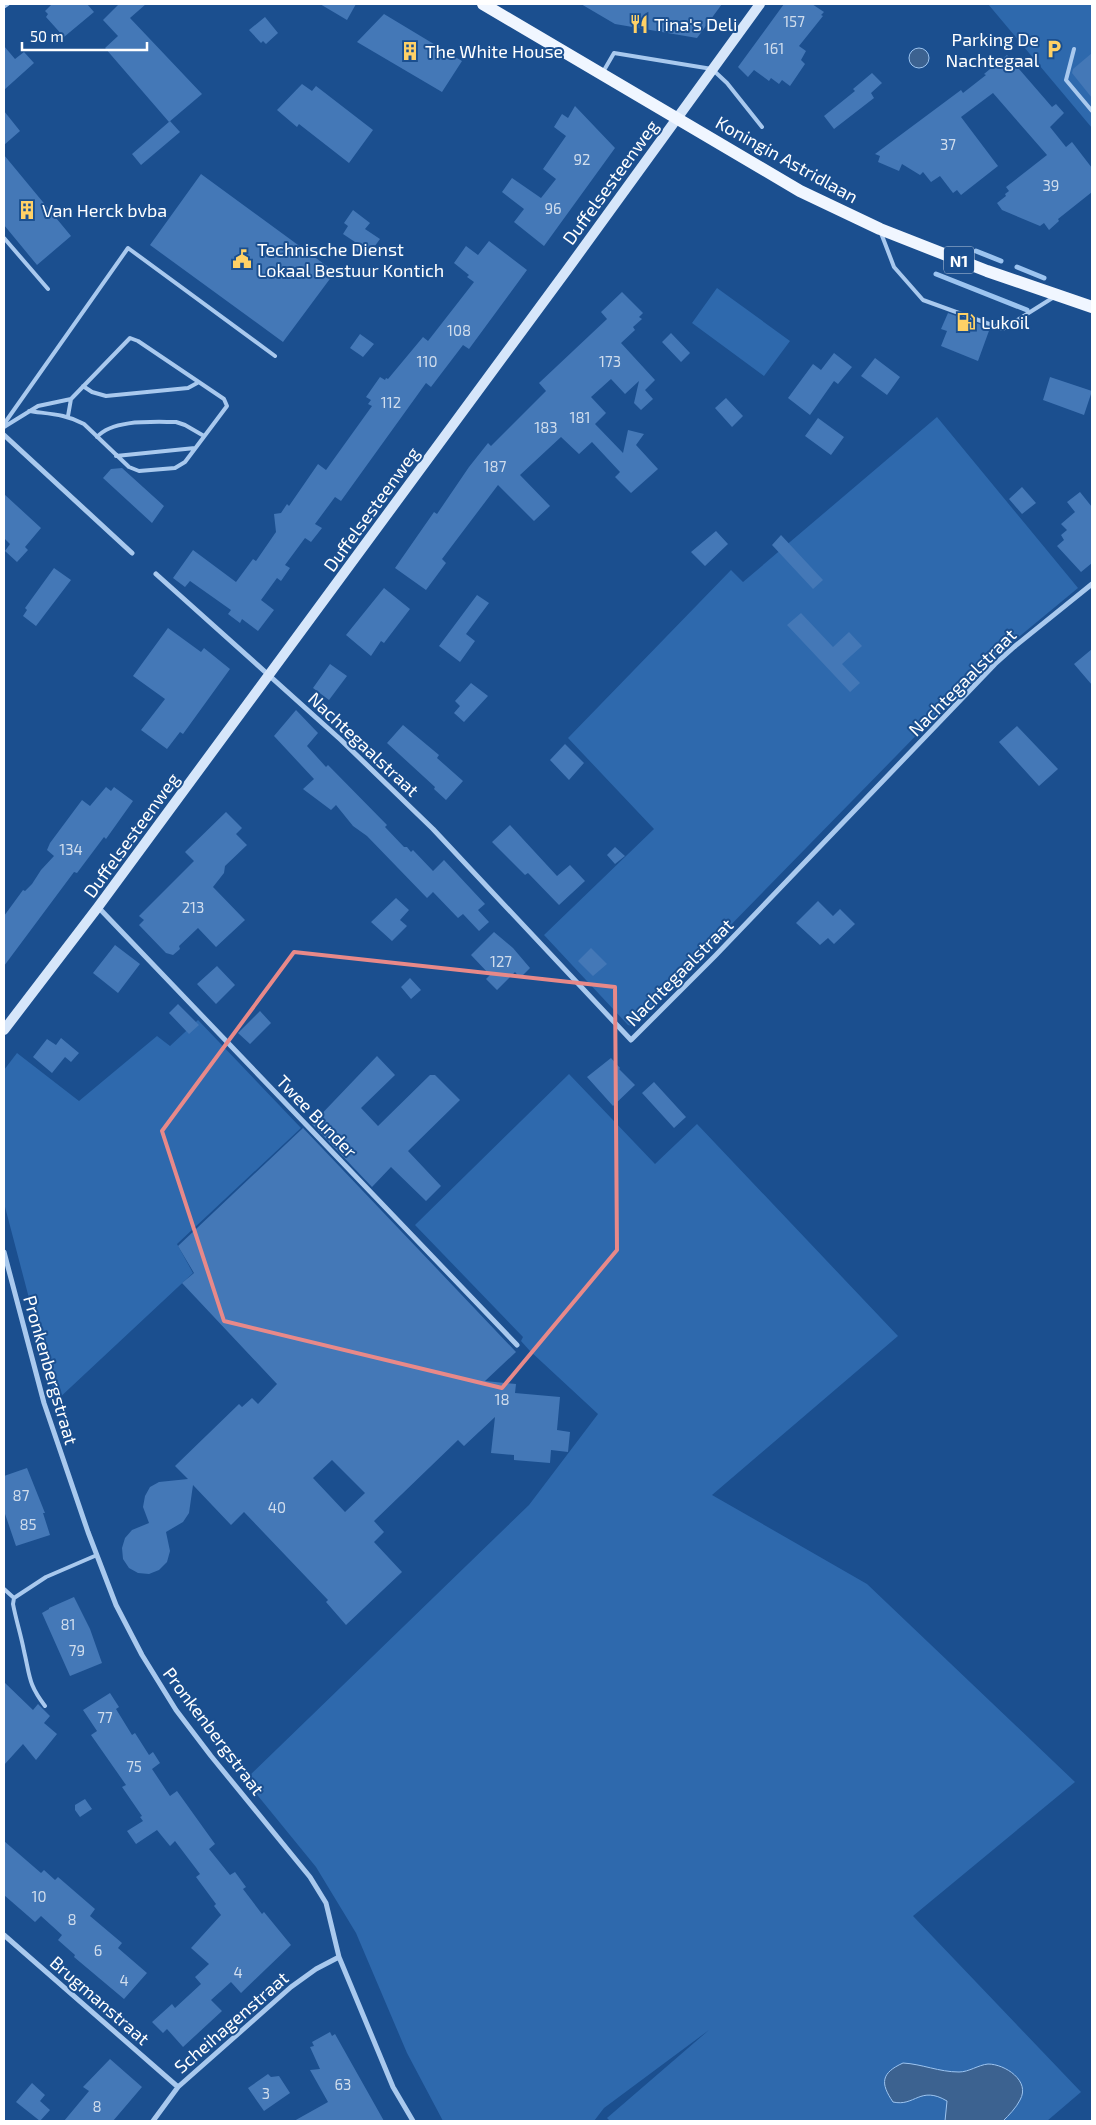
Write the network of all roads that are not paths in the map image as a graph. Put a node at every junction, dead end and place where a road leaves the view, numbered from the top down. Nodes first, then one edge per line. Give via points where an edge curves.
1 (7, 4) edge
2 (483, 4) edge
3 (760, 4) edge
4 (4, 6) edge
5 (1074, 49) dead end
6 (712, 69) junction
7 (602, 74) junction
8 (1092, 111) edge
9 (677, 117) junction
10 (762, 127) dead end
11 (880, 229) junction
12 (4, 238) edge
13 (48, 289) dead end
14 (1057, 295) junction
15 (1092, 307) edge
16 (275, 356) dead end
17 (199, 382) junction
18 (83, 386) junction
19 (71, 399) junction
20 (29, 411) junction
21 (68, 416) junction
22 (4, 425) edge
23 (4, 435) edge
24 (204, 436) junction
25 (97, 437) junction
26 (196, 448) junction
27 (116, 456) junction
28 (132, 553) dead end
29 (156, 574) dead end
30 (1092, 584) edge
31 (268, 675) junction
32 (98, 907) junction
33 (4, 1030) edge
34 (4, 1252) edge
35 (517, 1345) dead end
36 (97, 1555) junction
37 (4, 1589) edge
38 (14, 1598) junction
39 (45, 1706) dead end
40 (4, 1935) edge
41 (339, 1957) junction
42 (178, 2087) junction
43 (152, 2121) edge
44 (413, 2121) edge

1 - 4 street
2 - 7 main road, Koningin Astridlaan / N1
3 - 6 street, Duffelsesteenweg
5 - 8 lane via 1066,80
6 - 7 lane via 614,53
6 - 9 street, Duffelsesteenweg
6 - 10 lane, Koningin Astridlaan
7 - 9 main road, Koningin Astridlaan / N1
9 - 11 main road, Koningin Astridlaan / N1 via 800,191
9 - 31 street, Duffelsesteenweg
11 - 14 main road, Koningin Astridlaan / N1
11 - 14 lane via 894,267 923,300 1003,329
12 - 13 lane
14 - 15 main road, Koningin Astridlaan / N1
16 - 22 lane via 128,248
17 - 18 lane via 188,388 114,396 98,395
17 - 18 lane via 130,338
17 - 24 lane via 224,399 227,406
18 - 19 lane
19 - 20 lane
19 - 21 lane
20 - 21 lane
20 - 22 lane
21 - 25 lane via 84,424
23 - 28 street
24 - 25 lane via 176,422 117,425 106,428
24 - 26 lane
25 - 27 lane
26 - 27 lane
26 - 27 lane via 185,462 175,468 134,470
29 - 31 street
30 - 31 street, Nachtegaalstraat via 995,664 631,1040 433,829 342,740
31 - 32 street, Duffelsesteenweg
32 - 33 street, Duffelsesteenweg
32 - 35 street, Twee Bunder
34 - 36 street, Pronkenbergstraat via 44,1403
36 - 38 lane via 46,1577
36 - 41 street, Pronkenbergstraat via 127,1627 176,1710 310,1877 326,1903
37 - 38 lane
38 - 39 lane via 14,1613 29,1680
40 - 42 street, Brugmanstraat
41 - 42 street, Scheihagenstraat via 291,1987
41 - 44 street, Pronkenbergstraat via 393,2087
42 - 43 street, Scheihagenstraat

